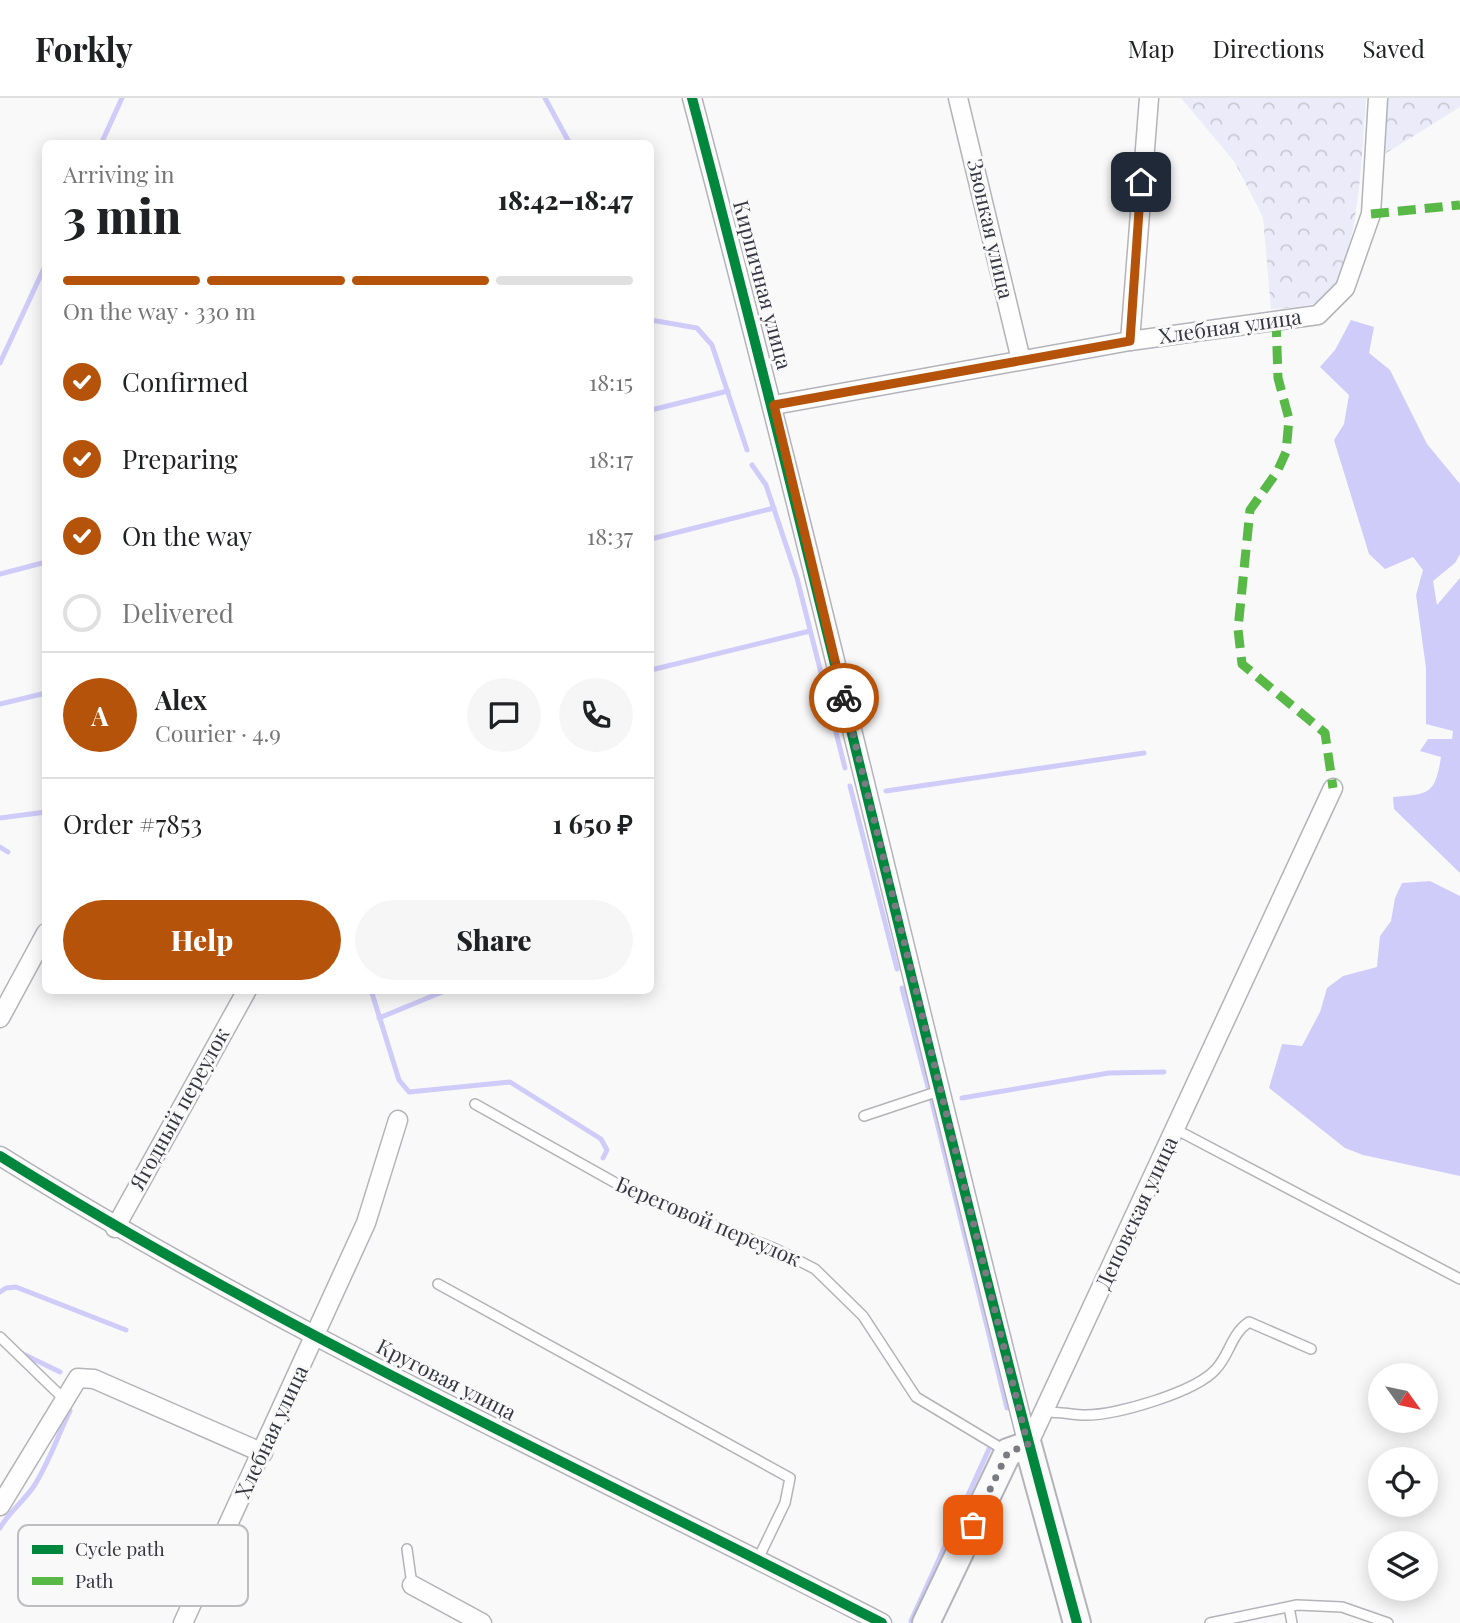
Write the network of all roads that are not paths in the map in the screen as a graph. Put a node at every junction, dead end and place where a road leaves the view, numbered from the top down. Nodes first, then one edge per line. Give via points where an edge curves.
1 (692, 98) edge
2 (958, 98) edge
3 (1149, 98) edge
4 (1378, 98) edge
5 (1130, 341) junction
6 (1021, 360) junction
7 (774, 405) junction
8 (1333, 788) dead end
9 (42, 940) edge
10 (245, 994) edge
11 (0, 1018) edge
12 (939, 1091) junction
13 (475, 1104) dead end
14 (864, 1116) dead end
15 (398, 1120) dead end
16 (1177, 1130) junction
17 (0, 1156) edge
18 (115, 1228) junction
19 (1460, 1279) edge
20 (438, 1284) dead end
21 (316, 1335) junction
22 (0, 1338) edge
23 (1311, 1349) dead end
24 (65, 1400) junction
25 (1044, 1412) junction
26 (1018, 1449) junction
27 (263, 1453) junction
28 (0, 1506) edge
29 (229, 1525) edge
30 (407, 1549) dead end
31 (758, 1559) junction
32 (412, 1585) joint
33 (191, 1606) edge
34 (1289, 1606) junction
35 (183, 1623) edge
36 (482, 1623) edge
37 (882, 1623) edge
38 (926, 1623) edge
39 (1077, 1623) edge
40 (1210, 1623) edge
41 (1292, 1623) edge
42 (1388, 1623) edge

1 - 7 street, Кирпичная улица
2 - 6 street, Звонкая улица
3 - 5 street
4 - 5 street, Хлебная улица via 1371,214 1345,288 1318,315
5 - 6 street, Хлебная улица
6 - 7 street, Хлебная улица
7 - 12 street, Кирпичная улица
8 - 16 street, Деповская улица
9 - 11 street
10 - 18 street, Ягодный переулок
12 - 14 lane
12 - 26 street, Кирпичная улица
13 - 26 lane, Береговой переулок via 636,1195 776,1249 815,1269 863,1316 916,1397
15 - 21 street, Хлебная улица via 366,1223
16 - 19 lane
16 - 25 street, Деповская улица
17 - 18 street, Круговая улица
18 - 21 street, Круговая улица
20 - 31 lane via 790,1478 785,1503
21 - 27 street, Хлебная улица
21 - 31 street, Круговая улица
22 - 24 lane
23 - 25 lane via 1249,1322 1237,1330 1216,1370 1195,1384 1126,1411 1086,1415
24 - 27 street via 78,1378 94,1379
24 - 28 street
25 - 26 street, Деповская улица
26 - 38 street, Деповская улица
26 - 39 street, Кирпичная улица
27 - 29 street, Хлебная улица
30 - 32 lane
31 - 37 street, Круговая улица
32 - 36 street
33 - 35 street, Хлебная улица
34 - 40 lane
34 - 41 lane
34 - 42 lane via 1342,1607

